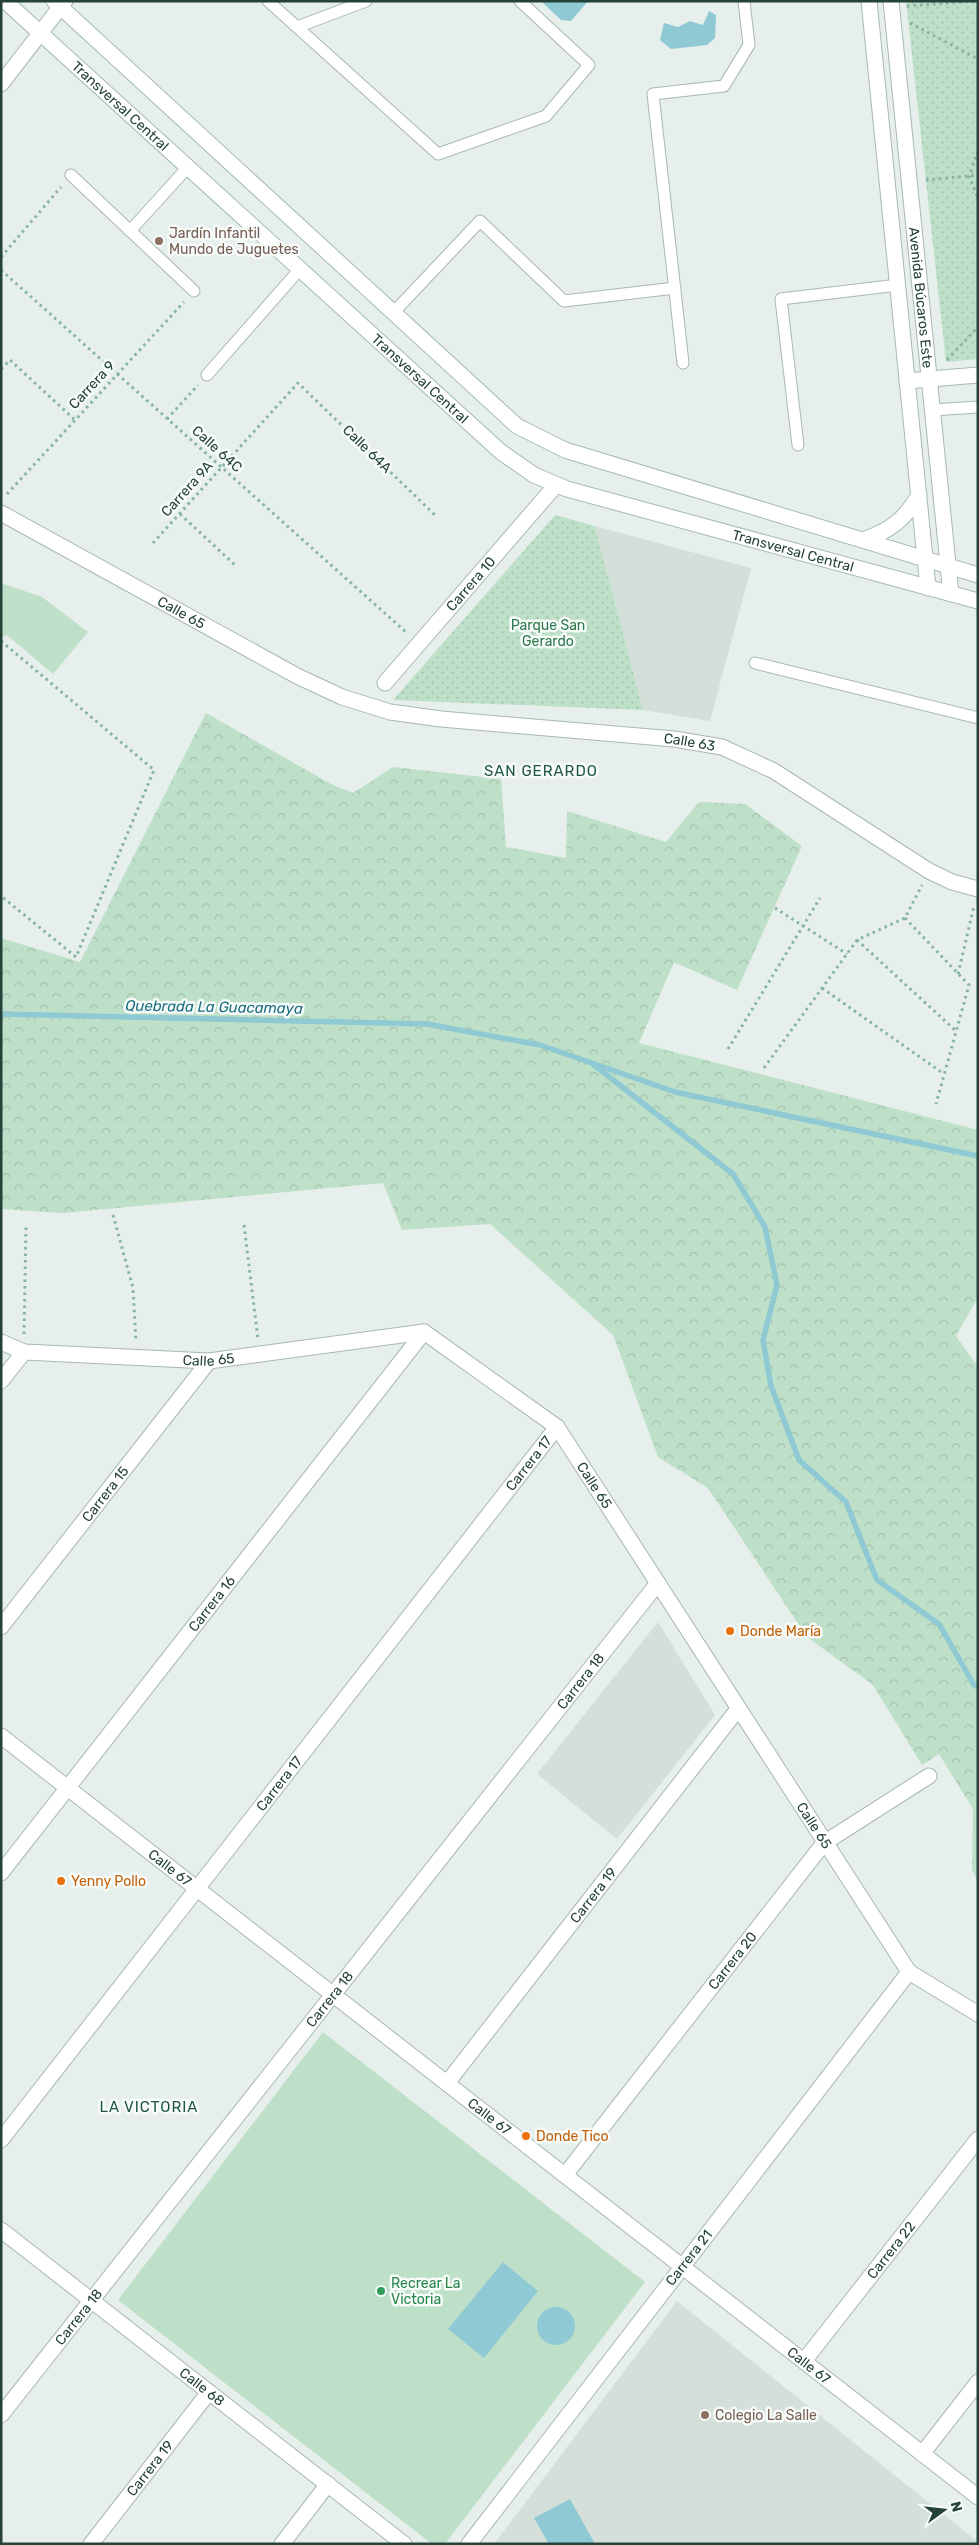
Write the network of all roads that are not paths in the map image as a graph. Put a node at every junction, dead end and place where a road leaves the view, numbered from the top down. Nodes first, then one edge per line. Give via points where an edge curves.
1 (6, 1) edge
2 (268, 1) edge
3 (366, 1) edge
4 (520, 1) edge
5 (744, 1) edge
6 (869, 1) edge
7 (60, 3) edge
8 (891, 7) edge
9 (297, 27) junction
10 (41, 33) junction
11 (2, 83) edge
12 (188, 167) junction
13 (71, 175) road end
14 (130, 231) junction
15 (300, 269) junction
16 (898, 286) junction
17 (675, 288) junction
18 (194, 291) road end
19 (393, 314) junction
20 (683, 363) dead end
21 (207, 375) road end
22 (978, 375) edge
23 (929, 379) junction
24 (907, 381) junction
25 (978, 407) edge
26 (932, 410) junction
27 (798, 445) dead end
28 (556, 485) junction
29 (919, 495) junction
30 (1, 513) edge
31 (865, 539) junction
32 (926, 559) junction
33 (948, 566) junction
34 (978, 575) edge
35 (928, 588) junction
36 (951, 594) junction
37 (978, 601) edge
38 (755, 663) dead end
39 (385, 683) dead end
40 (366, 706) joint
41 (978, 718) edge
42 (977, 894) edge
43 (424, 1332) junction
44 (1, 1342) edge
45 (24, 1352) junction
46 (209, 1361) junction
47 (1, 1381) edge
48 (558, 1427) junction
49 (658, 1583) junction
50 (1, 1627) edge
51 (738, 1709) junction
52 (1, 1736) edge
53 (929, 1776) dead end
54 (68, 1788) junction
55 (824, 1843) junction
56 (1, 1873) edge
57 (197, 1889) junction
58 (908, 1972) junction
59 (333, 1994) junction
60 (978, 2014) edge
61 (447, 2083) junction
62 (978, 2139) edge
63 (1, 2140) edge
64 (565, 2175) junction
65 (1, 2230) edge
66 (683, 2266) junction
67 (92, 2300) junction
68 (804, 2361) junction
69 (978, 2382) edge
70 (209, 2392) junction
71 (1, 2415) edge
72 (922, 2454) junction
73 (328, 2484) junction
74 (978, 2497) edge
75 (91, 2544) edge
76 (282, 2544) edge
77 (404, 2544) edge
78 (470, 2544) edge

1 - 10 street, Transversal Central
2 - 9 lane
3 - 9 lane
4 - 9 lane via 589,65 546,116 438,154
5 - 17 lane via 749,45 724,86 653,94
6 - 16 street, Avenida Búcaros Este
7 - 10 street
7 - 19 street, Transversal Central
8 - 23 street, Avenida Búcaros Este
10 - 11 street
10 - 12 street, Transversal Central
12 - 14 lane
12 - 15 street, Transversal Central
13 - 14 lane
14 - 18 lane
15 - 21 lane
15 - 28 street, Transversal Central via 500,452 520,467
16 - 24 street, Avenida Búcaros Este
16 - 27 lane via 781,299
17 - 19 lane via 564,301 480,221
17 - 20 lane
19 - 31 street, Transversal Central via 507,418 545,442
22 - 23 street
23 - 24 street
23 - 26 street, Avenida Búcaros Este
24 - 29 street, Avenida Búcaros Este
25 - 26 lane
26 - 33 street, Avenida Búcaros Este
28 - 35 street, Transversal Central
28 - 39 street, Carrera 10
29 - 31 street via 894,526
29 - 32 street, Avenida Búcaros Este
30 - 40 street, Calle 65 via 297,676
31 - 32 street, Transversal Central
32 - 33 street, Transversal Central
32 - 35 street, Avenida Búcaros Este
33 - 34 street, Transversal Central
33 - 36 street, Avenida Búcaros Este
35 - 36 street, Transversal Central
36 - 37 street, Transversal Central
38 - 41 lane
40 - 42 street, Calle 63 via 440,719 674,739 722,748 774,771 929,870
43 - 46 street, Calle 65
43 - 48 street, Calle 65
43 - 54 street, Carrera 16
44 - 45 street, Calle 65
45 - 46 street, Calle 65
45 - 47 street
46 - 50 street, Carrera 15
48 - 49 street, Calle 65
48 - 57 street, Carrera 17
49 - 51 street, Calle 65
49 - 59 street, Carrera 18
51 - 55 street, Calle 65
51 - 61 street, Carrera 19
52 - 54 street, Calle 67
53 - 55 street, Carrera 20
54 - 56 street, Carrera 16
54 - 57 street, Calle 67
55 - 58 street, Calle 65
55 - 64 street, Carrera 20
57 - 59 street, Calle 67
57 - 63 street, Carrera 17
58 - 60 street, Calle 65
58 - 66 street, Carrera 21
59 - 61 street, Calle 67
59 - 67 street, Carrera 18
61 - 64 street, Calle 67
62 - 68 street, Carrera 22
64 - 66 street, Calle 67
65 - 67 street, Calle 68
66 - 68 street, Calle 67
66 - 78 street, Carrera 21
67 - 70 street, Calle 68
67 - 71 street, Carrera 18
68 - 72 street, Calle 67
69 - 72 street
70 - 73 street, Calle 68
70 - 75 street, Carrera 19
72 - 74 street, Calle 67
73 - 76 street
73 - 77 street, Calle 68

